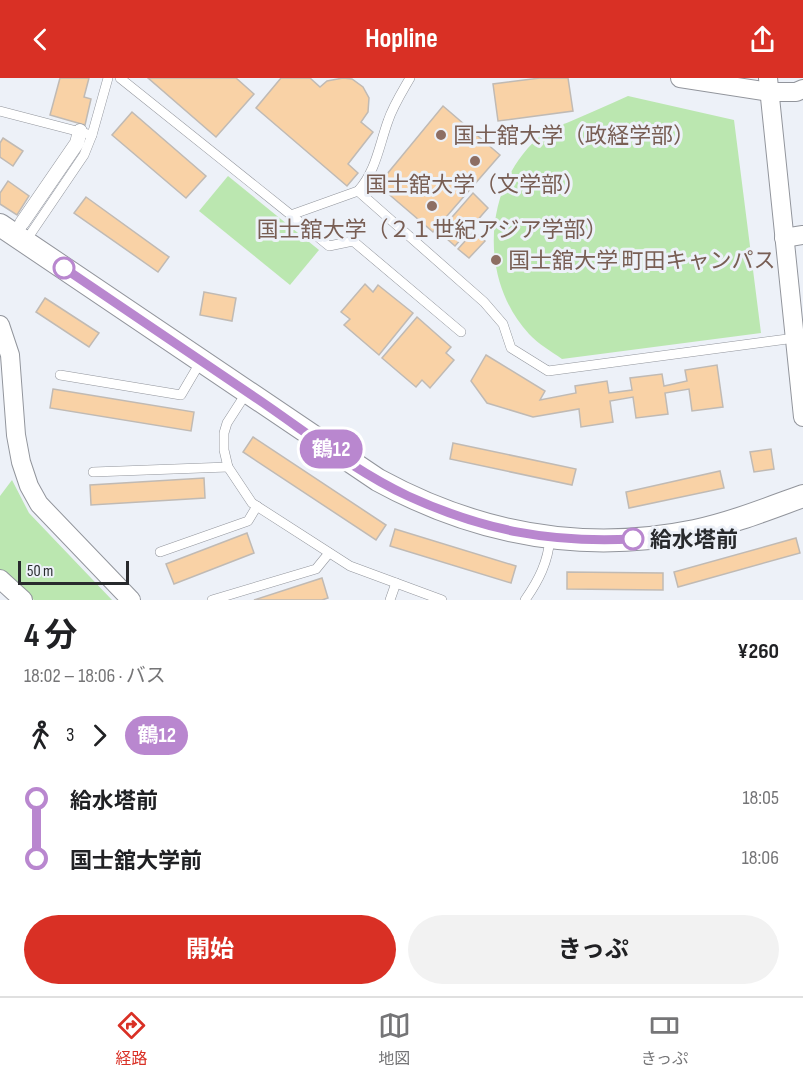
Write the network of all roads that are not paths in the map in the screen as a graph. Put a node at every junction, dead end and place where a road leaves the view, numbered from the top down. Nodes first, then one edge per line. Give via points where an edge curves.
1 (108, 78) edge
2 (120, 78) edge
3 (410, 78) edge
4 (680, 78) edge
5 (793, 78) edge
6 (724, 81) edge
7 (768, 85) edge
8 (803, 89) edge
9 (0, 111) edge
10 (86, 133) junction
11 (358, 191) junction
12 (291, 215) junction
13 (16, 230) edge
14 (803, 235) edge
15 (784, 238) junction
16 (0, 324) edge
17 (461, 332) dead end
18 (795, 338) junction
19 (201, 361) junction
20 (800, 361) edge
21 (60, 375) dead end
22 (247, 392) junction
23 (803, 417) edge
24 (228, 467) junction
25 (93, 472) dead end
26 (803, 496) edge
27 (257, 506) junction
28 (550, 538) junction
29 (160, 552) dead end
30 (329, 553) junction
31 (0, 579) edge
32 (396, 583) junction
33 (23, 600) edge
34 (131, 600) edge
35 (212, 600) edge
36 (390, 600) edge
37 (442, 600) edge
38 (525, 600) edge

1 - 10 lane
2 - 12 lane
3 - 11 lane via 388,118 375,165
4 - 6 street
5 - 7 street
6 - 7 street
7 - 8 street via 796,92
7 - 15 street
9 - 10 lane
10 - 13 street
11 - 12 lane
11 - 18 lane via 484,302 503,324 511,348 548,371
12 - 17 lane via 329,246 353,241
13 - 19 street
14 - 15 street
15 - 18 street
16 - 34 street via 10,355 16,435 29,486 39,504
18 - 20 street
19 - 21 lane via 181,394
19 - 22 street
20 - 23 street
22 - 24 lane via 224,433
22 - 28 street via 408,496 480,523
24 - 25 lane
24 - 27 lane
26 - 28 street via 723,524 668,536 603,541
27 - 29 lane via 248,521
27 - 30 lane
28 - 38 lane via 542,574
30 - 32 lane via 350,566
30 - 35 lane via 316,569
31 - 33 street
32 - 36 lane
32 - 37 lane

